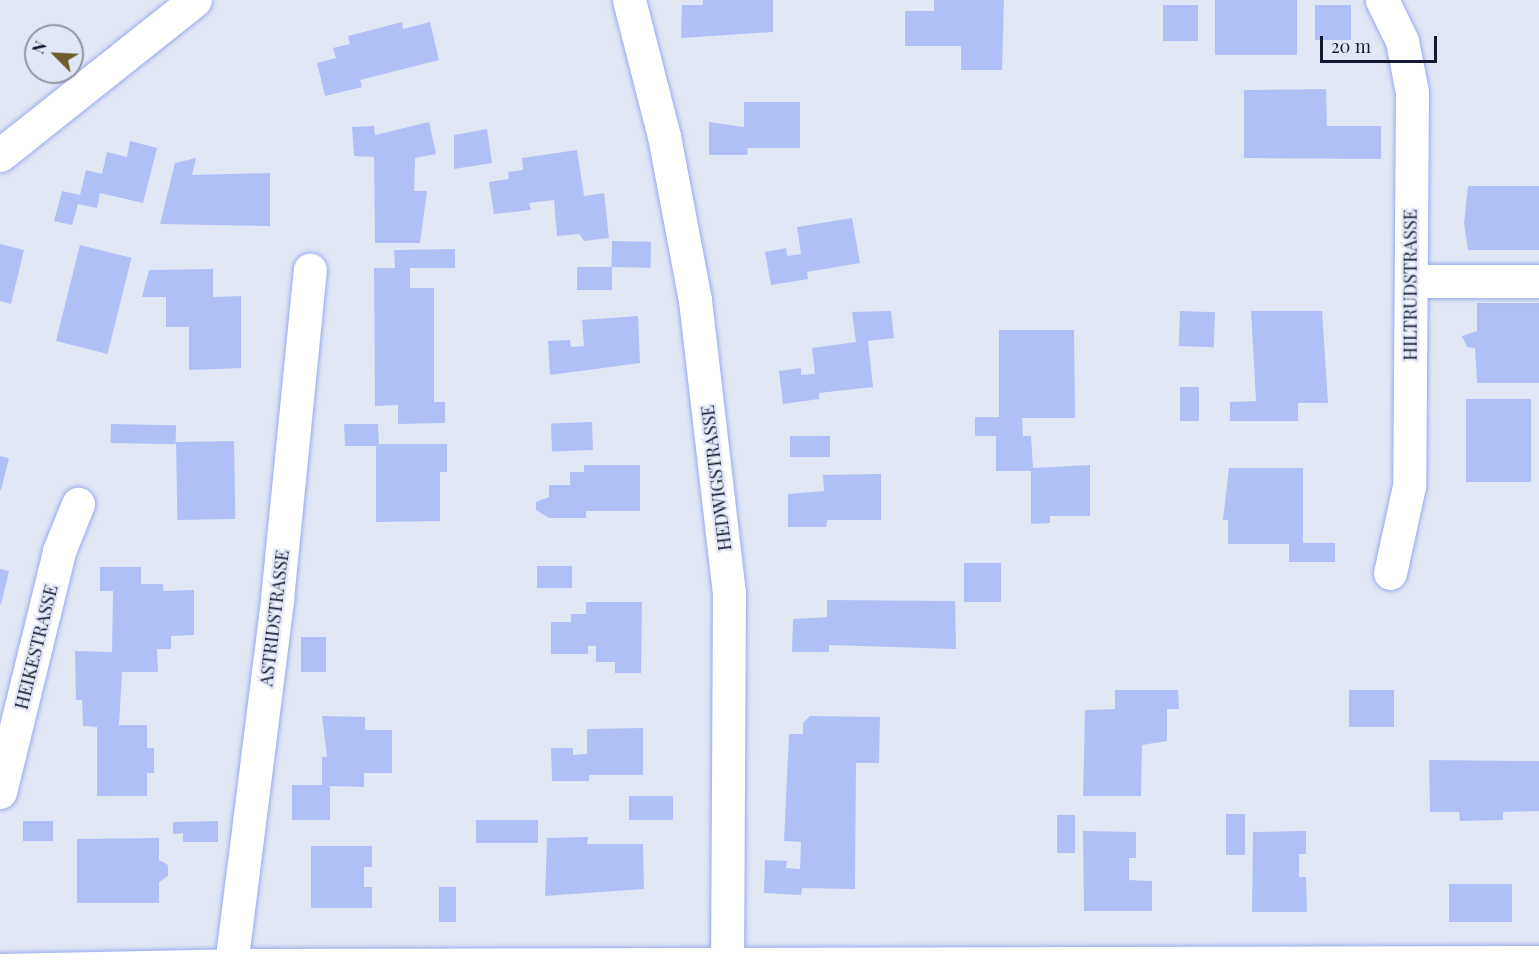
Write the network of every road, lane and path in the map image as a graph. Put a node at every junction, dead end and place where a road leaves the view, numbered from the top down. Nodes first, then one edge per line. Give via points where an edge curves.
1 (195, 0) edge
2 (629, 0) edge
3 (1382, 0) edge
4 (0, 155) edge
5 (310, 270) dead end
6 (1411, 281) junction
7 (1539, 281) edge
8 (78, 504) dead end
9 (1390, 573) dead end
10 (0, 792) edge
11 (1539, 962) edge
12 (728, 963) junction
13 (231, 965) junction
14 (0, 970) edge

1 - 4 street
2 - 12 street, HEDWIGSTRASSE via 664,136 695,300 729,592
3 - 6 street, HILTRUDSTRASSE via 1402,41 1412,92
5 - 13 street, ASTRIDSTRASSE via 277,599
6 - 7 street
6 - 9 street, HILTRUDSTRASSE via 1409,486
8 - 10 street, HEIKESTRASSE via 59,551
11 - 12 street
12 - 13 street
13 - 14 street

